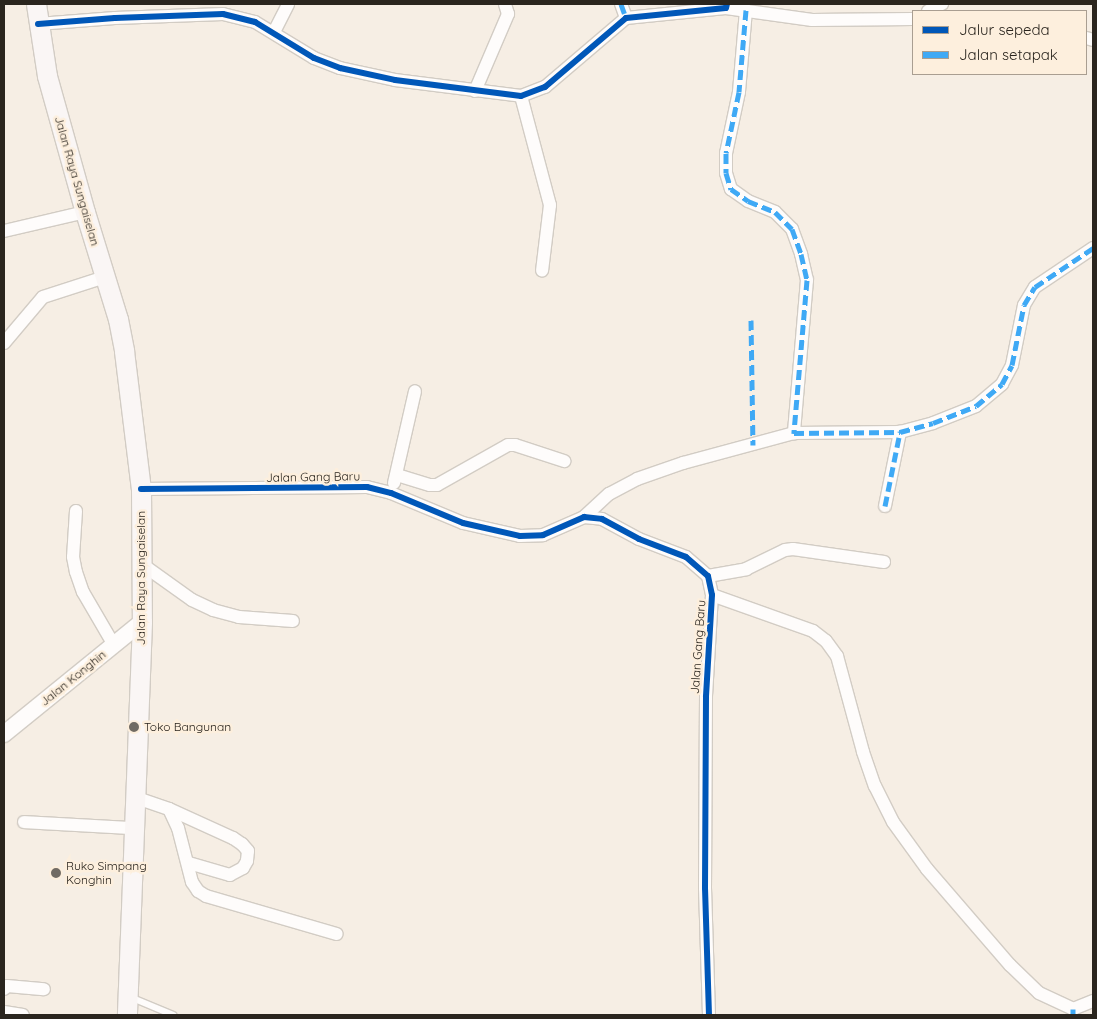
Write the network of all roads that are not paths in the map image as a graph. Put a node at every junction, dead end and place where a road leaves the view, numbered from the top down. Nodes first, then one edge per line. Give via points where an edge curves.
1 (36, 4) edge
2 (288, 4) edge
3 (505, 4) edge
4 (621, 4) edge
5 (942, 4) edge
6 (727, 6) edge
7 (225, 9) edge
8 (746, 10) junction
9 (930, 10) edge
10 (626, 18) junction
11 (912, 19) edge
12 (38, 24) junction
13 (274, 32) junction
14 (475, 91) junction
15 (521, 96) junction
16 (85, 212) junction
17 (4, 231) edge
18 (1093, 248) edge
19 (542, 272) dead end
20 (105, 277) junction
21 (4, 343) edge
22 (415, 391) dead end
23 (900, 432) junction
24 (794, 433) junction
25 (564, 461) dead end
26 (397, 475) junction
27 (141, 489) junction
28 (391, 493) junction
29 (885, 506) dead end
30 (76, 511) dead end
31 (584, 517) junction
32 (884, 562) dead end
33 (143, 566) junction
34 (708, 576) junction
35 (712, 596) junction
36 (293, 621) dead end
37 (142, 622) junction
38 (114, 644) junction
39 (4, 734) edge
40 (134, 797) junction
41 (169, 809) junction
42 (24, 822) dead end
43 (133, 828) junction
44 (189, 863) junction
45 (336, 934) dead end
46 (44, 989) dead end
47 (4, 990) edge
48 (127, 995) junction
49 (1093, 1001) edge
50 (4, 1012) edge
51 (1073, 1012) edge
52 (23, 1015) edge
53 (127, 1015) edge
54 (172, 1015) edge
55 (709, 1015) edge

1 - 12 main road, Jalan Raya Sungaiselan
2 - 13 street
3 - 14 street via 508,14
4 - 10 street
5 - 9 street
6 - 8 street
6 - 10 street
7 - 12 street
7 - 13 street
8 - 11 street via 812,20
8 - 24 street via 740,92 726,153 726,174 731,189 748,201 775,212 792,229 801,254 806,280
10 - 15 street via 545,87
12 - 16 main road, Jalan Raya Sungaiselan via 47,76
13 - 14 street via 319,61 340,68 395,80
14 - 15 street
15 - 19 street via 550,205
16 - 17 street
16 - 20 main road, Jalan Raya Sungaiselan
18 - 23 street, Jalan Gang Baru via 1035,287 1024,305 1012,365 1002,384 976,406
20 - 21 street via 43,297
20 - 27 main road, Jalan Raya Sungaiselan via 124,351
22 - 26 street
23 - 24 street, Jalan Gang Baru
23 - 29 street
24 - 31 street, Jalan Gang Baru via 637,479 609,494
25 - 26 street via 508,445 437,485
26 - 28 street
27 - 28 street, Jalan Gang Baru via 360,487
27 - 33 main road, Jalan Raya Sungaiselan
28 - 31 street, Jalan Gang Baru via 463,523 520,536 543,535
30 - 38 street via 73,557 76,572 83,592
31 - 34 street via 602,519 639,539 686,557
32 - 34 street via 793,549 746,569
33 - 36 street via 192,600 214,610 240,617
33 - 37 main road, Jalan Raya Sungaiselan
34 - 35 street, Jalan Gang Baru
35 - 51 street via 813,631 826,641 837,656 863,752 893,822 927,869 1010,965 1039,993
35 - 55 street, Jalan Gang Baru via 706,697 705,888
37 - 38 street, Jalan Konghin
37 - 40 main road, Jalan Raya Sungaiselan
38 - 39 street, Jalan Konghin
40 - 41 street
40 - 43 main road, Jalan Raya Sungaiselan
41 - 44 street
41 - 44 street via 233,838 248,851 243,868 230,876
42 - 43 street
43 - 48 main road, Jalan Raya Sungaiselan
44 - 45 street via 192,882 206,896
46 - 47 street via 7,986
48 - 53 main road, Jalan Raya Sungaiselan
48 - 54 lane
49 - 51 street
50 - 52 street

